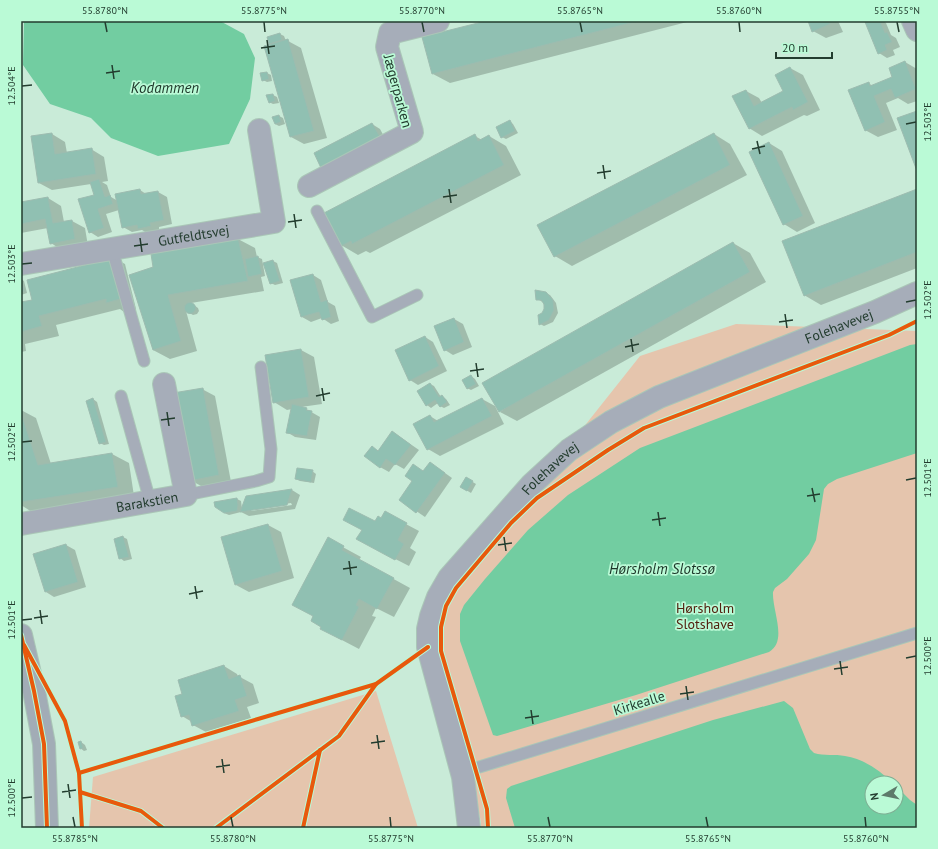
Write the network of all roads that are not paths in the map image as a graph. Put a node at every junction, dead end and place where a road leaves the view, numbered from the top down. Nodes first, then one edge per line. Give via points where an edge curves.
1 (438, 21) edge
2 (913, 21) edge
3 (917, 30) edge
4 (259, 130) dead end
5 (309, 186) dead end
6 (317, 211) dead end
7 (112, 249) junction
8 (21, 264) edge
9 (917, 293) edge
10 (417, 295) dead end
11 (144, 361) dead end
12 (261, 367) dead end
13 (164, 384) dead end
14 (121, 396) dead end
15 (186, 495) junction
16 (150, 501) junction
17 (21, 524) edge
18 (917, 633) edge
19 (21, 637) edge
20 (463, 777) junction
21 (47, 828) edge
22 (469, 828) edge

1 - 5 street, Jægerparken via 390,33 387,47 412,132
2 - 3 street
4 - 7 street, Gutfeldtsvej via 274,222
6 - 10 lane via 372,317
7 - 8 street, Gutfeldtsvej
7 - 11 lane
9 - 20 street, Folehavevej via 659,397 611,422 569,450 532,484 449,578 431,616 428,647
12 - 15 lane via 271,449 269,476 256,482
13 - 15 street, Barakstien
14 - 16 lane
15 - 16 street, Barakstien
16 - 17 street, Barakstien
18 - 20 lane, Kirkealle via 476,768
19 - 21 main road via 44,744
20 - 22 street, Folehavevej

